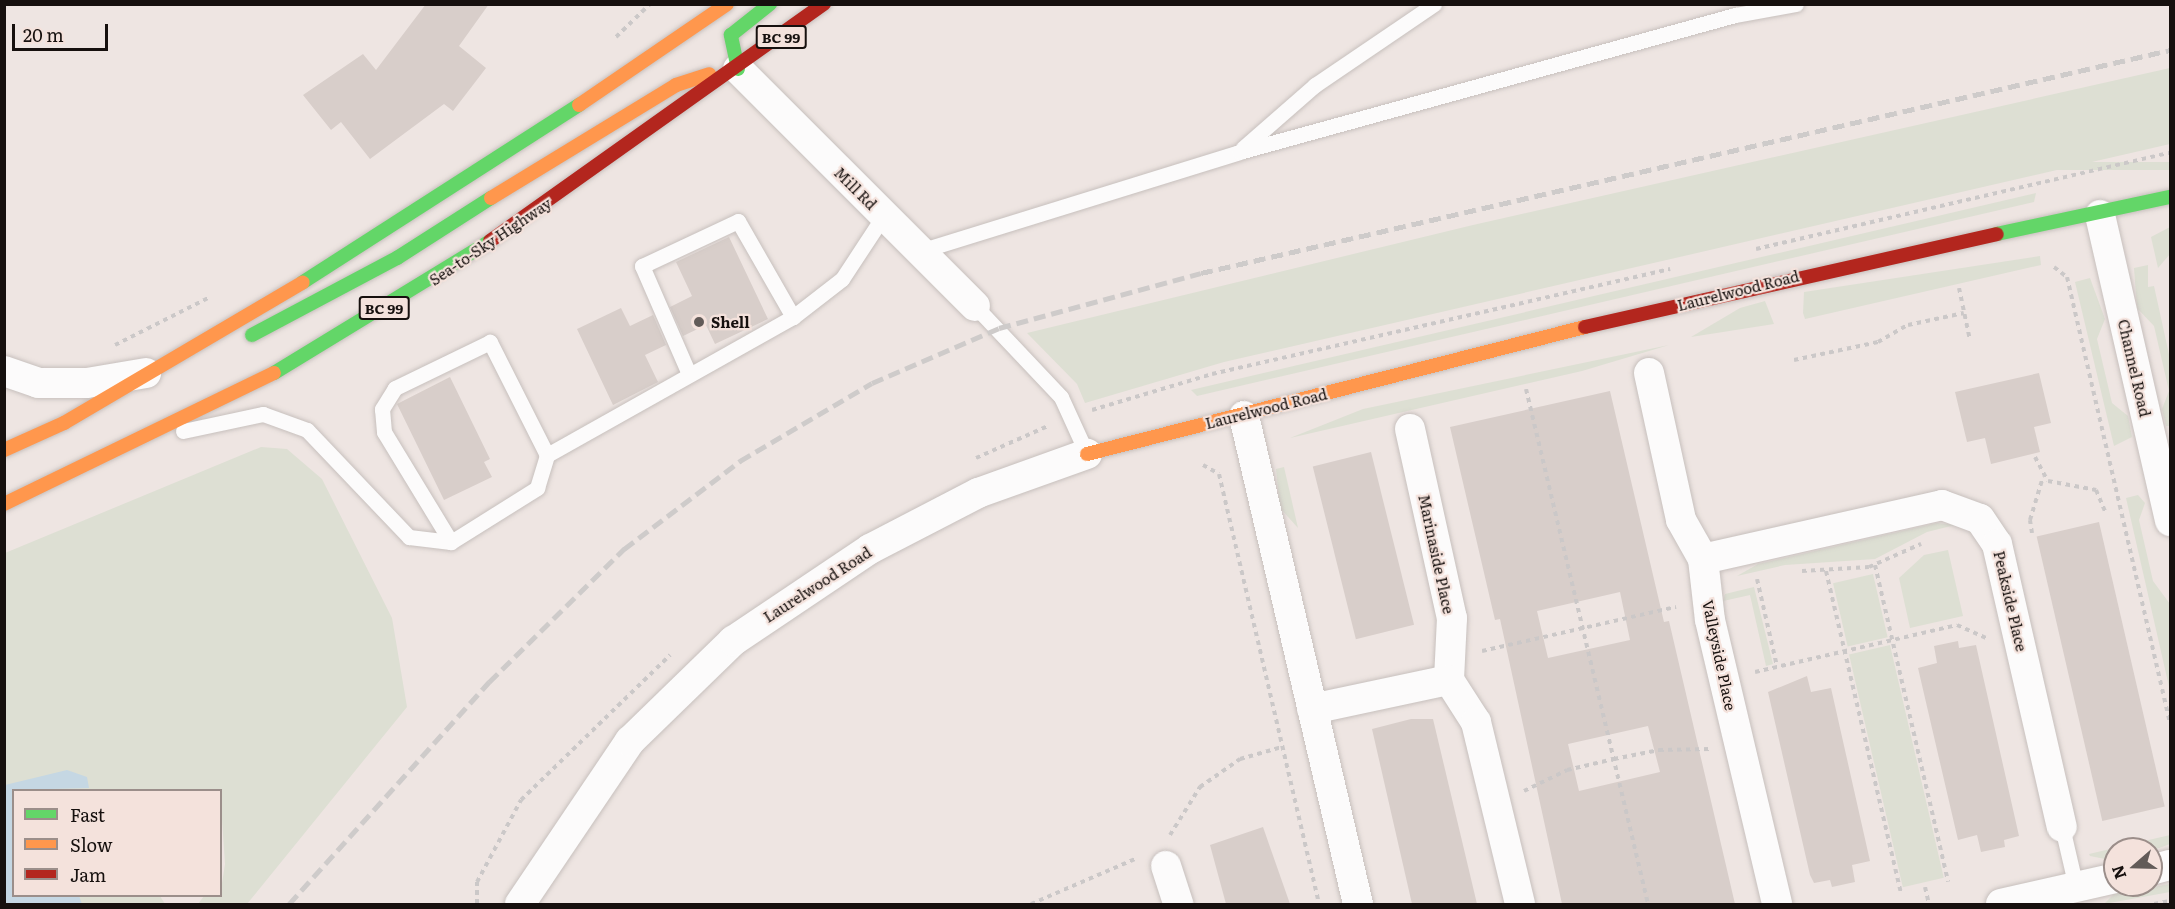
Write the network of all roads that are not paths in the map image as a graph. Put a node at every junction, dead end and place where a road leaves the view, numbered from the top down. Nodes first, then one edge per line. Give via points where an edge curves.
1 (727, 4) edge
2 (771, 4) edge
3 (824, 4) edge
4 (1434, 4) edge
5 (1796, 4) edge
6 (1733, 10) edge
7 (738, 69) junction
8 (1239, 152) junction
9 (2170, 197) edge
10 (884, 215) junction
11 (2100, 215) junction
12 (920, 251) junction
13 (975, 306) joint
14 (792, 317) junction
15 (4, 371) edge
16 (157, 372) junction
17 (689, 374) junction
18 (1649, 374) dead end
19 (1244, 416) junction
20 (1410, 429) dead end
21 (145, 440) junction
22 (4, 450) edge
23 (1088, 454) junction
24 (547, 455) junction
25 (4, 504) edge
26 (2170, 521) edge
27 (450, 542) junction
28 (1703, 559) junction
29 (1449, 680) junction
30 (1312, 709) junction
31 (2062, 827) joint
32 (1160, 853) road end
33 (2103, 881) edge
34 (2076, 887) junction
35 (520, 904) edge
36 (1178, 904) edge
37 (1358, 904) edge
38 (1520, 904) edge
39 (1777, 904) edge
40 (2001, 904) edge

1 - 16 main road via 481,171
2 - 7 main road via 731,35
3 - 7 main road, Sea-to-Sky Highway / BC 99
4 - 8 lane via 1315,85
5 - 6 lane
6 - 8 lane
7 - 10 street, Mill Rd
7 - 16 main road via 676,85 306,309
7 - 21 main road, Sea-to-Sky Highway / BC 99 via 453,267 262,380
8 - 12 lane
9 - 11 main road, Laurelwood Road
10 - 12 street, Mill Rd
10 - 14 lane via 842,279
11 - 19 main road, Laurelwood Road via 1723,292
11 - 26 street, Channel Road
12 - 13 street, Mill Rd
13 - 23 lane via 1061,397
14 - 17 lane
14 - 17 lane via 738,221 642,266
15 - 16 street via 38,383 87,383
16 - 22 main road
17 - 24 lane
18 - 28 street, Valleyside Place via 1682,520
19 - 23 main road, Laurelwood Road
19 - 30 street
20 - 29 street, Marinaside Place via 1452,618
21 - 25 main road, Sea-to-Sky Highway / BC 99
21 - 27 lane via 263,414 307,430 409,537
23 - 35 street, Laurelwood Road via 978,493 870,549 733,641 630,741
24 - 27 lane via 537,488
24 - 27 lane via 490,342 395,388 382,409 384,432
28 - 31 street, Peakside Place via 1942,505 1980,519 1997,544
28 - 39 street, Valleyside Place via 1710,620
29 - 30 street
29 - 38 street via 1476,722
30 - 37 street
31 - 34 lane
32 - 36 street
33 - 34 street
34 - 40 street

